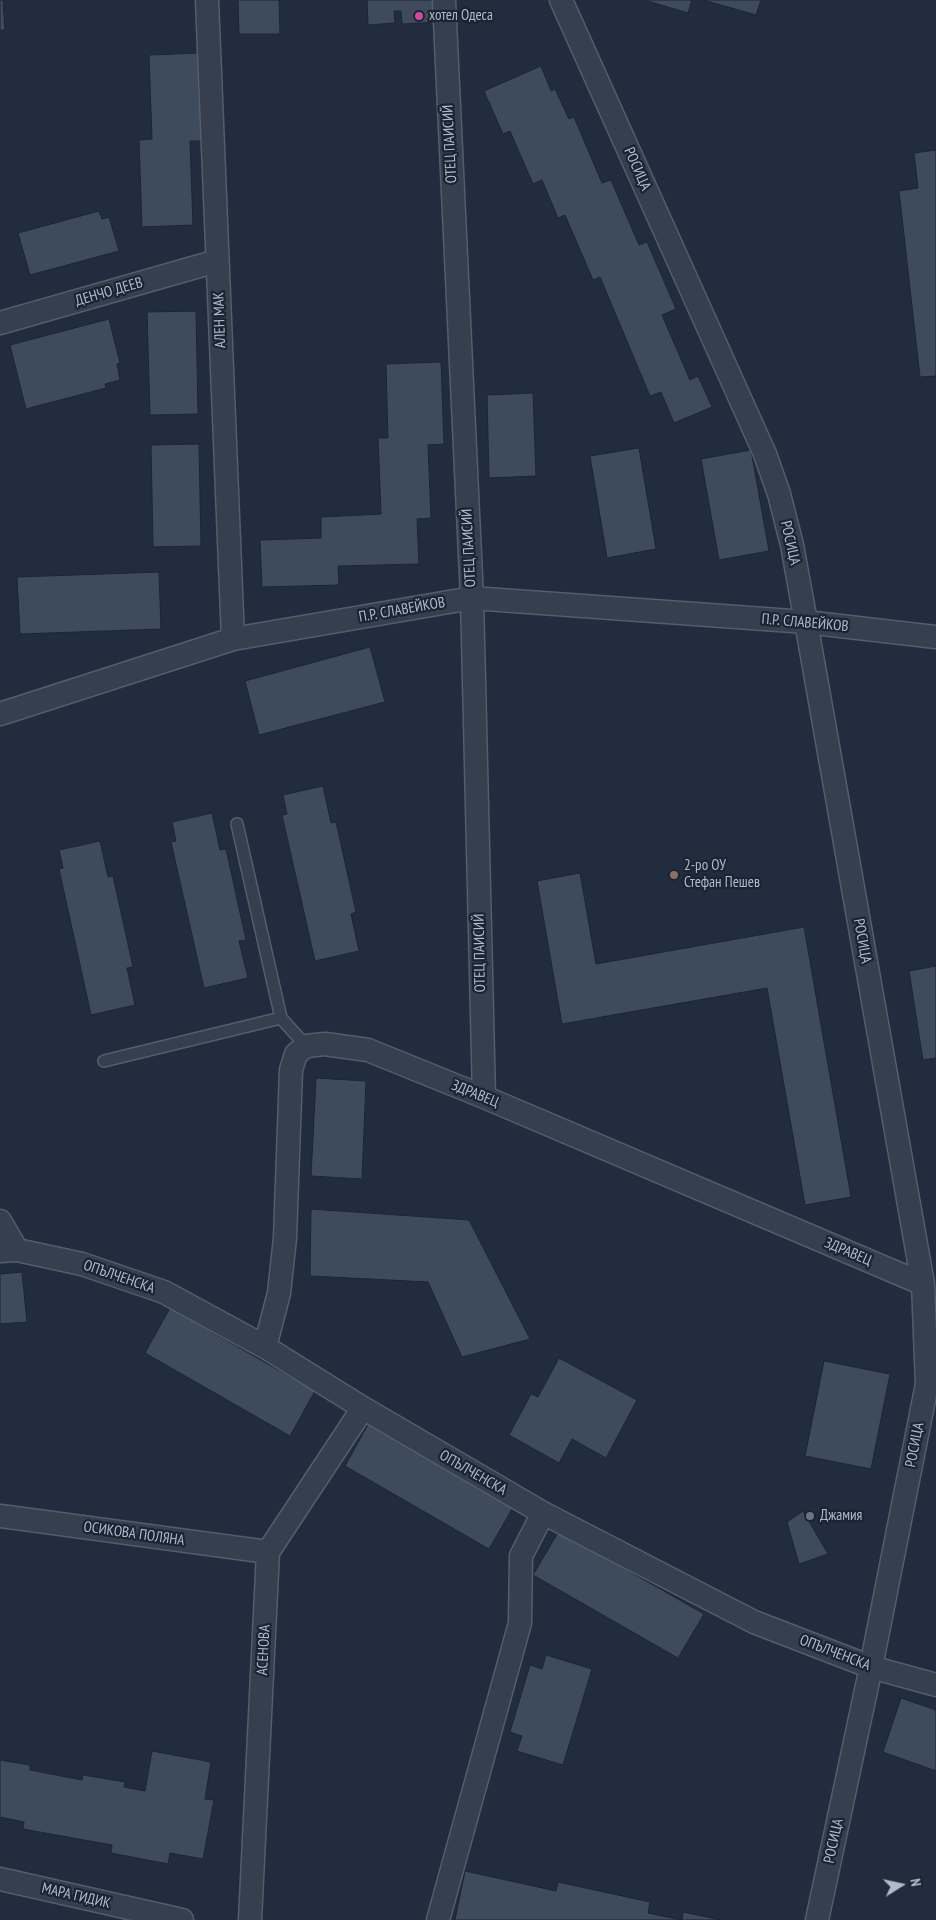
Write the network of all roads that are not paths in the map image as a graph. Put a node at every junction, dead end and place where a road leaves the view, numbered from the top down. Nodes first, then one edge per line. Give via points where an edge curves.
1 (207, 0) edge
2 (444, 0) edge
3 (560, 0) edge
4 (218, 262) junction
5 (0, 323) edge
6 (472, 598) junction
7 (806, 622) junction
8 (936, 637) edge
9 (233, 639) junction
10 (0, 714) edge
11 (236, 824) dead end
12 (281, 1018) junction
13 (306, 1046) junction
14 (104, 1061) dead end
15 (484, 1097) junction
16 (0, 1221) edge
17 (9, 1251) edge
18 (922, 1284) junction
19 (265, 1347) junction
20 (931, 1383) edge
21 (363, 1408) junction
22 (543, 1513) junction
23 (0, 1516) edge
24 (268, 1552) junction
25 (871, 1667) junction
26 (936, 1684) edge
27 (0, 1878) edge
28 (182, 1920) edge
29 (250, 1920) edge
30 (438, 1920) edge
31 (817, 1920) edge

1 - 4 street, АЛЕН МАК
2 - 6 street, ОТЕЦ ПАИСИЙ
3 - 7 street, РОСИЦА via 765,454 792,545
4 - 5 street, ДЕНЧО ДЕЕВ
4 - 9 street, АЛЕН МАК
6 - 7 street, П.Р. СЛАВЕЙКОВ
6 - 9 street, П.Р. СЛАВЕЙКОВ
6 - 15 street, ОТЕЦ ПАИСИЙ
7 - 8 street, П.Р. СЛАВЕЙКОВ
7 - 18 street, РОСИЦА
9 - 10 street, П.Р. СЛАВЕЙКОВ
11 - 12 lane
12 - 13 lane
12 - 14 lane
13 - 15 street, ЗДРАВЕЦ via 325,1044 368,1050
13 - 19 street via 296,1054 291,1070 286,1238 279,1293
15 - 18 street, ЗДРАВЕЦ
16 - 17 street
17 - 19 street, ОПЪЛЧЕНСКА via 82,1264 164,1292
18 - 20 street, РОСИЦА
19 - 21 street, ОПЪЛЧЕНСКА
20 - 25 street, РОСИЦА
21 - 22 street, ОПЪЛЧЕНСКА
21 - 24 street
22 - 25 street, ОПЪЛЧЕНСКА via 754,1622
22 - 30 street via 521,1556 520,1623
23 - 24 street, ОСИКОВА ПОЛЯНА
24 - 29 street, АСЕНОВА
25 - 26 street, ОПЪЛЧЕНСКА
25 - 31 street, РОСИЦА
27 - 28 street, МАРА ГИДИК

